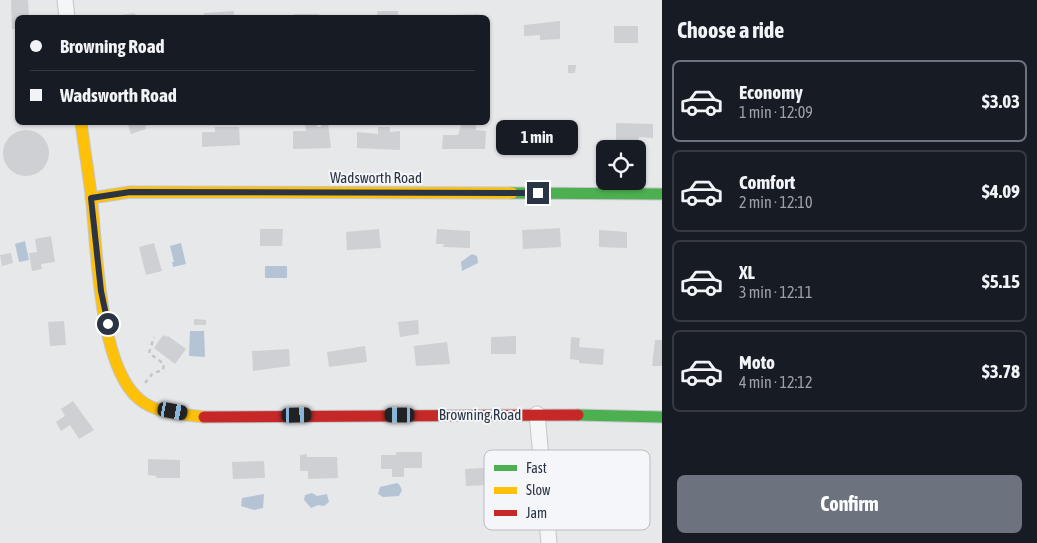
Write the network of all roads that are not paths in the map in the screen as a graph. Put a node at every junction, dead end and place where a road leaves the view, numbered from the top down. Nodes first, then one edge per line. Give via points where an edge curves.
1 (65, 0) edge
2 (67, 15) edge
3 (81, 125) edge
4 (662, 194) edge
5 (91, 198) junction
6 (537, 414) junction
7 (662, 417) edge
8 (540, 450) edge
9 (548, 530) edge
10 (549, 543) edge

1 - 2 street
3 - 5 street, Browning Road
4 - 5 street, Wadsworth Road via 130,192
5 - 6 street, Browning Road via 101,291 111,344 127,387 148,405 206,417
6 - 7 street, Browning Road
6 - 8 street
9 - 10 street

